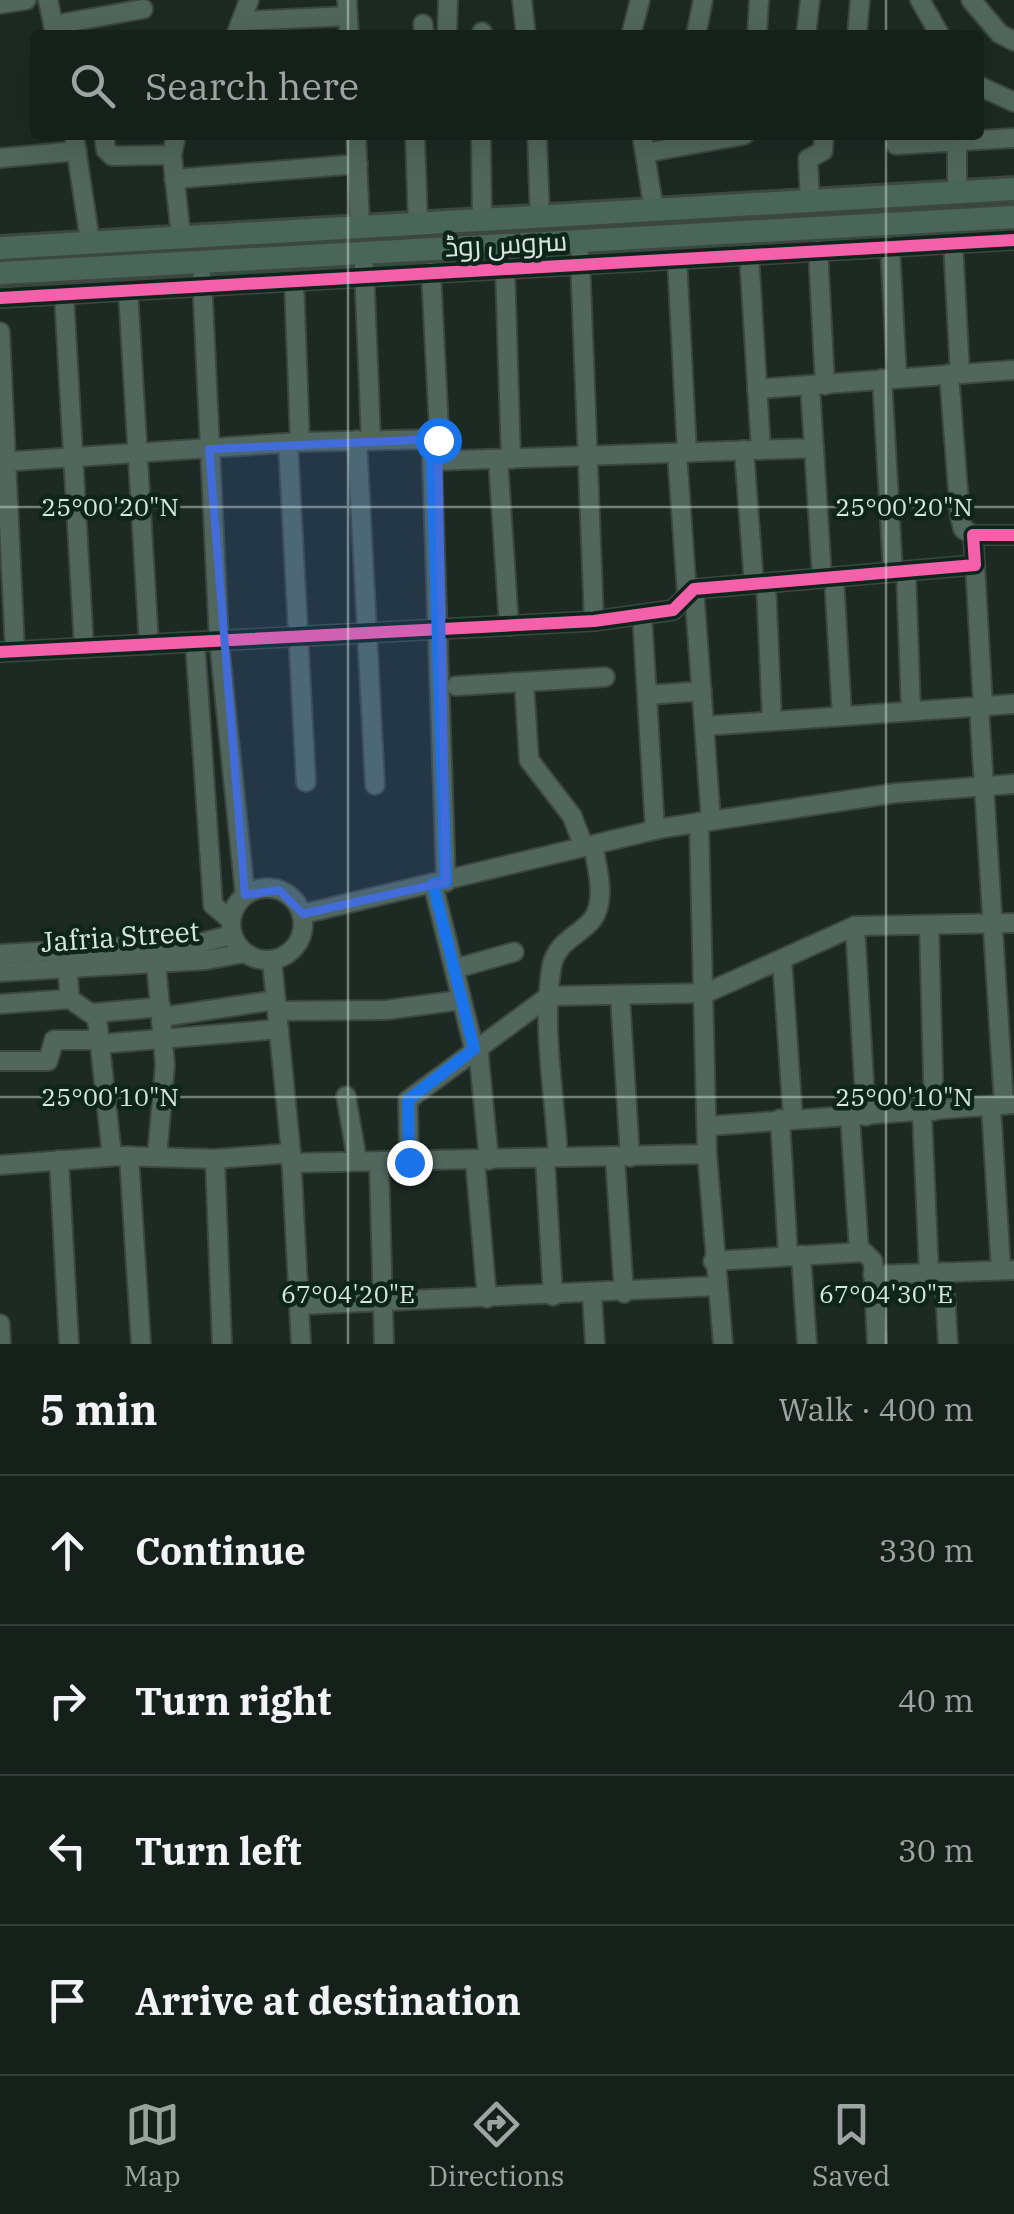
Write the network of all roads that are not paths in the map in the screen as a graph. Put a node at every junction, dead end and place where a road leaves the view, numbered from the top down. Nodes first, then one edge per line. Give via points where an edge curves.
1 (26, 0) edge
2 (48, 0) edge
3 (249, 0) edge
4 (448, 0) edge
5 (522, 0) edge
6 (640, 0) edge
7 (703, 0) edge
8 (759, 0) edge
9 (810, 0) edge
10 (860, 0) edge
11 (920, 0) edge
12 (970, 0) edge
13 (0, 4) edge
14 (143, 9) dead end
15 (348, 17) edge
16 (239, 28) edge
17 (54, 30) edge
18 (447, 30) edge
19 (525, 30) edge
20 (632, 30) edge
21 (697, 30) edge
22 (757, 30) edge
23 (807, 30) edge
24 (857, 30) edge
25 (937, 30) edge
26 (1014, 41) edge
27 (984, 91) edge
28 (1014, 102) edge
29 (984, 138) edge
30 (1014, 138) edge
31 (105, 140) edge
32 (175, 140) edge
33 (356, 140) edge
34 (416, 140) edge
35 (481, 140) edge
36 (536, 140) edge
37 (688, 140) edge
38 (824, 140) edge
39 (942, 140) edge
40 (957, 140) edge
41 (75, 143) edge
42 (644, 144) edge
43 (896, 146) dead end
44 (172, 156) junction
45 (0, 158) edge
46 (358, 164) junction
47 (174, 178) junction
48 (1014, 189) edge
49 (951, 194) junction
50 (810, 202) junction
51 (654, 212) junction
52 (1014, 217) edge
53 (540, 218) junction
54 (482, 221) junction
55 (418, 224) junction
56 (360, 226) junction
57 (950, 232) junction
58 (181, 236) junction
59 (1014, 240) edge
60 (90, 242) junction
61 (890, 246) junction
62 (0, 248) edge
63 (818, 250) junction
64 (580, 253) junction
65 (749, 254) junction
66 (677, 259) junction
67 (200, 263) junction
68 (364, 265) junction
69 (504, 268) junction
70 (430, 272) junction
71 (0, 273) edge
72 (294, 281) junction
73 (202, 287) junction
74 (128, 291) junction
75 (64, 295) junction
76 (0, 298) edge
77 (0, 332) edge
78 (1014, 370) edge
79 (954, 374) junction
80 (889, 379) junction
81 (817, 386) junction
82 (757, 389) junction
83 (364, 440) junction
84 (438, 440) junction
85 (294, 442) junction
86 (209, 448) junction
87 (814, 448) junction
88 (752, 450) junction
89 (138, 453) junction
90 (682, 453) junction
91 (586, 456) junction
92 (73, 458) junction
93 (504, 459) junction
94 (432, 461) junction
95 (4, 462) edge
96 (974, 535) junction
97 (1014, 535) edge
98 (975, 565) junction
99 (900, 572) junction
100 (828, 578) junction
101 (760, 583) junction
102 (691, 592) junction
103 (642, 614) junction
104 (594, 621) junction
105 (509, 626) junction
106 (439, 631) junction
107 (370, 634) junction
108 (298, 638) junction
109 (218, 641) junction
110 (195, 642) junction
111 (149, 645) junction
112 (84, 648) junction
113 (8, 651) edge
114 (605, 677) dead end
115 (524, 682) junction
116 (456, 686) dead end
117 (702, 691) junction
118 (646, 694) junction
119 (1014, 704) edge
120 (981, 706) junction
121 (912, 711) junction
122 (842, 716) junction
123 (772, 721) junction
124 (705, 726) junction
125 (306, 782) dead end
126 (1014, 784) edge
127 (375, 785) dead end
128 (983, 786) junction
129 (705, 821) junction
130 (655, 830) junction
131 (588, 846) junction
132 (440, 883) junction
133 (245, 895) junction
134 (303, 914) junction
135 (1014, 923) edge
136 (991, 924) junction
137 (929, 925) junction
138 (855, 926) junction
139 (231, 928) junction
140 (514, 952) dead end
141 (244, 953) junction
142 (0, 954) edge
143 (103, 957) junction
144 (782, 959) junction
145 (272, 961) junction
146 (156, 962) junction
147 (67, 967) junction
148 (454, 970) junction
149 (0, 972) edge
150 (620, 994) junction
151 (706, 994) junction
152 (550, 996) junction
153 (70, 999) junction
154 (461, 1000) junction
155 (0, 1004) edge
156 (162, 1012) junction
157 (94, 1014) junction
158 (277, 1014) junction
159 (165, 1040) junction
160 (100, 1042) junction
161 (476, 1048) junction
162 (0, 1062) edge
163 (346, 1096) dead end
164 (1003, 1105) edge
165 (928, 1111) junction
166 (858, 1117) junction
167 (787, 1119) junction
168 (708, 1126) junction
169 (707, 1154) junction
170 (120, 1156) junction
171 (156, 1157) junction
172 (291, 1158) junction
173 (552, 1158) junction
174 (622, 1158) junction
175 (215, 1159) junction
176 (59, 1160) junction
177 (357, 1160) junction
178 (482, 1160) junction
179 (379, 1162) junction
180 (409, 1162) junction
181 (0, 1165) edge
182 (859, 1250) junction
183 (794, 1255) junction
184 (713, 1260) junction
185 (936, 1273) junction
186 (1010, 1273) edge
187 (873, 1275) junction
188 (717, 1286) junction
189 (624, 1292) junction
190 (592, 1294) junction
191 (553, 1296) junction
192 (487, 1298) junction
193 (382, 1302) junction
194 (299, 1305) junction
195 (0, 1324) edge
196 (2, 1344) edge
197 (70, 1344) edge
198 (141, 1344) edge
199 (222, 1344) edge
200 (301, 1344) edge
201 (384, 1344) edge
202 (595, 1344) edge
203 (723, 1344) edge
204 (807, 1344) edge
205 (877, 1344) edge
206 (948, 1344) edge

1 - 13 street
2 - 17 street
3 - 16 street
4 - 18 street
5 - 19 street
6 - 20 street
7 - 21 street
8 - 22 street
9 - 23 street
10 - 24 street
11 - 25 street
12 - 26 street
14 - 17 street
15 - 16 street
27 - 28 street
29 - 30 street
31 - 44 street via 112,156
32 - 44 street
33 - 46 street
34 - 55 street
35 - 54 street
36 - 53 street
37 - 42 street
38 - 50 street via 823,150 808,159
39 - 43 street
40 - 49 street
41 - 45 street
41 - 60 street
42 - 51 street
44 - 47 street
46 - 47 street
46 - 56 street
47 - 58 street
48 - 49 main road
49 - 50 main road
49 - 57 main road
50 - 51 main road
51 - 53 main road
52 - 57 main road
53 - 54 main road
54 - 55 main road
55 - 56 main road
56 - 58 main road
57 - 59 street, سروس روڈ
57 - 61 street, سروس روڈ
57 - 64 main road
57 - 79 street
58 - 60 main road
60 - 62 main road
61 - 63 street, سروس روڈ
61 - 80 street
63 - 65 street, سروس روڈ
63 - 81 street
64 - 66 street, سروس روڈ
64 - 68 main road
64 - 69 street, سروس روڈ
64 - 91 street
65 - 66 street, سروس روڈ
65 - 82 street
66 - 90 street
67 - 68 main road
67 - 71 main road
67 - 73 street
68 - 70 street, سروس روڈ
68 - 72 street, سروس روڈ
68 - 83 street
69 - 70 street, سروس روڈ
69 - 93 street
70 - 84 street
72 - 73 street, سروس روڈ
72 - 85 street
73 - 74 street, سروس روڈ
73 - 86 street
74 - 75 street, سروس روڈ
74 - 89 street
75 - 76 street, سروس روڈ
75 - 92 street
77 - 95 street
78 - 79 street
79 - 80 street
79 - 96 street via 960,516 963,529
80 - 81 street
80 - 99 street
81 - 82 street
81 - 87 street
82 - 88 street
83 - 84 street
83 - 85 street
83 - 107 street
84 - 94 street
85 - 86 street
85 - 108 street
86 - 89 street
86 - 109 street
87 - 88 street
87 - 100 street
88 - 90 street
88 - 101 street
89 - 92 street
89 - 111 street
90 - 91 street
90 - 102 street
91 - 93 street
91 - 104 street
92 - 95 street
92 - 112 street
93 - 94 street
93 - 105 street
94 - 106 street
95 - 113 street
96 - 97 street
96 - 98 street
98 - 99 street
98 - 120 street
99 - 100 street
99 - 121 street
100 - 101 street
100 - 122 street
101 - 102 street
101 - 123 street
102 - 103 street via 673,610
102 - 117 street
103 - 104 street
103 - 118 street
104 - 105 street
105 - 106 street
106 - 107 street
106 - 132 street
107 - 108 street
107 - 127 street
108 - 109 street
108 - 125 street
109 - 110 street
109 - 133 street
110 - 111 street
110 - 139 street via 213,905
111 - 112 street
112 - 113 street
114 - 115 street
115 - 116 street
115 - 131 street via 529,760
117 - 118 street
117 - 124 street
118 - 130 street
119 - 120 street
120 - 121 street
120 - 128 street
121 - 122 street
122 - 123 street
123 - 124 street
124 - 129 street
126 - 128 street
128 - 129 street
128 - 136 street
129 - 130 street
129 - 151 street
130 - 131 street
131 - 132 street
131 - 152 street via 599,903 593,919 553,960
132 - 134 street
132 - 148 street
133 - 134 street via 279,890
133 - 139 street
134 - 145 street via 303,935 291,953
135 - 136 street
136 - 137 street
136 - 164 street
137 - 138 street
137 - 165 street
138 - 144 street
138 - 166 street
139 - 141 street
139 - 143 street, Jafria Street via 200,943
140 - 148 street
141 - 145 street
141 - 146 street, Jafria Street
142 - 143 street, Jafria Street
143 - 146 street, Jafria Street
143 - 147 street, Jafria Street
144 - 151 street
144 - 167 street
145 - 158 street
146 - 156 street
147 - 149 street, Jafria Street
147 - 153 street
148 - 154 street
150 - 151 street
150 - 152 street
150 - 174 street
151 - 168 street
152 - 161 street
152 - 173 street
153 - 155 street
153 - 157 street
154 - 158 street
154 - 161 street
156 - 157 street
156 - 158 street
156 - 159 street
157 - 160 street
158 - 159 street
158 - 172 street
159 - 160 street
159 - 171 street
160 - 162 street via 54,1040 48,1061
160 - 170 street
161 - 178 street
161 - 180 street via 408,1100
163 - 177 street
164 - 165 street
164 - 186 street
165 - 166 street
165 - 185 street
166 - 167 street
166 - 182 street
167 - 168 street
167 - 183 street
168 - 169 street
169 - 174 street
169 - 184 street
170 - 171 street
170 - 176 street
170 - 198 street
171 - 175 street
172 - 175 street
172 - 177 street
172 - 194 street
173 - 174 street
173 - 178 street
173 - 191 street
174 - 189 street
175 - 199 street
176 - 181 street
176 - 197 street
177 - 179 street
178 - 180 street
178 - 192 street
179 - 180 street
179 - 193 street
182 - 183 street
182 - 187 street via 873,1261
183 - 184 street
183 - 204 street
184 - 188 street
185 - 186 street
185 - 187 street
185 - 206 street
187 - 205 street
188 - 189 street
188 - 203 street
189 - 190 street
190 - 191 street
190 - 202 street
191 - 192 street
192 - 193 street
193 - 194 street
193 - 201 street
194 - 200 street
195 - 196 street

